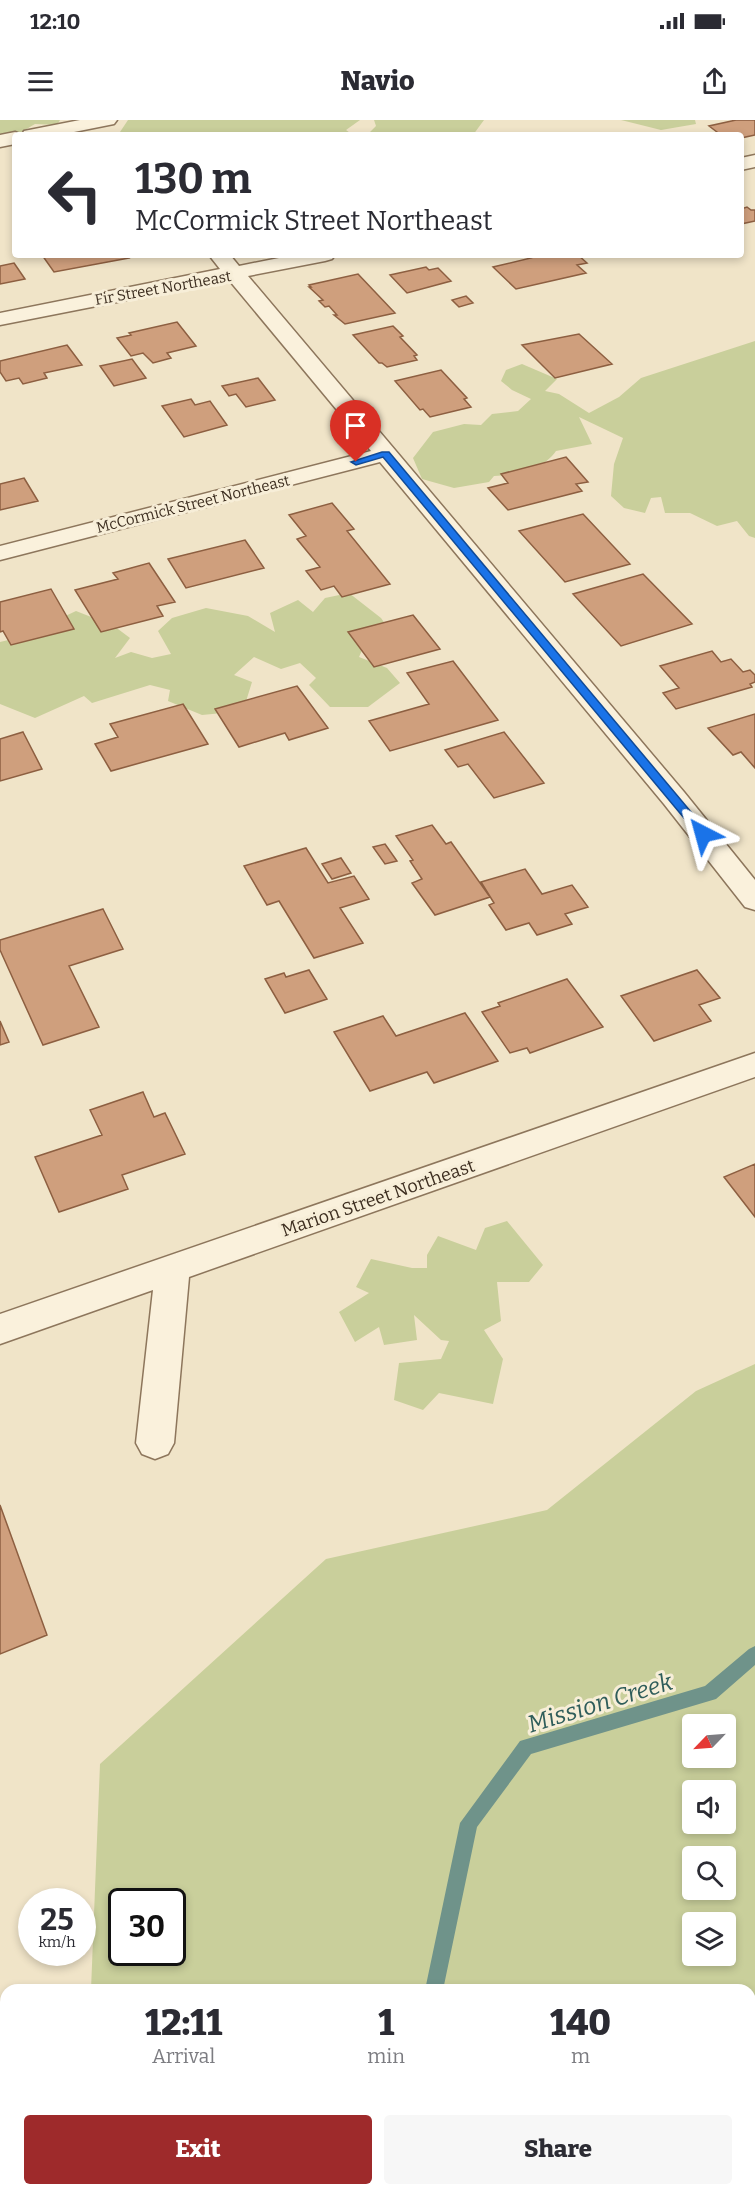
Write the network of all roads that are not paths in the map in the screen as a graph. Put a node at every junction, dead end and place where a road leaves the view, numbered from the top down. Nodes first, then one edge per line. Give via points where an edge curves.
1 (106, 120) edge
2 (46, 132) edge
3 (116, 132) edge
4 (222, 258) edge
5 (311, 258) edge
6 (236, 274) junction
7 (0, 319) edge
8 (386, 454) junction
9 (0, 554) edge
10 (755, 900) edge
11 (755, 1065) edge
12 (172, 1270) junction
13 (0, 1329) edge
14 (155, 1443) dead end

1 - 2 street
1 - 3 street
4 - 6 street
5 - 6 street, Fir Street Northeast
6 - 7 street, Fir Street Northeast
6 - 8 street
8 - 9 street, McCormick Street Northeast
8 - 10 street
11 - 12 street, Marion Street Northeast
12 - 13 street, Marion Street Northeast
12 - 14 street

